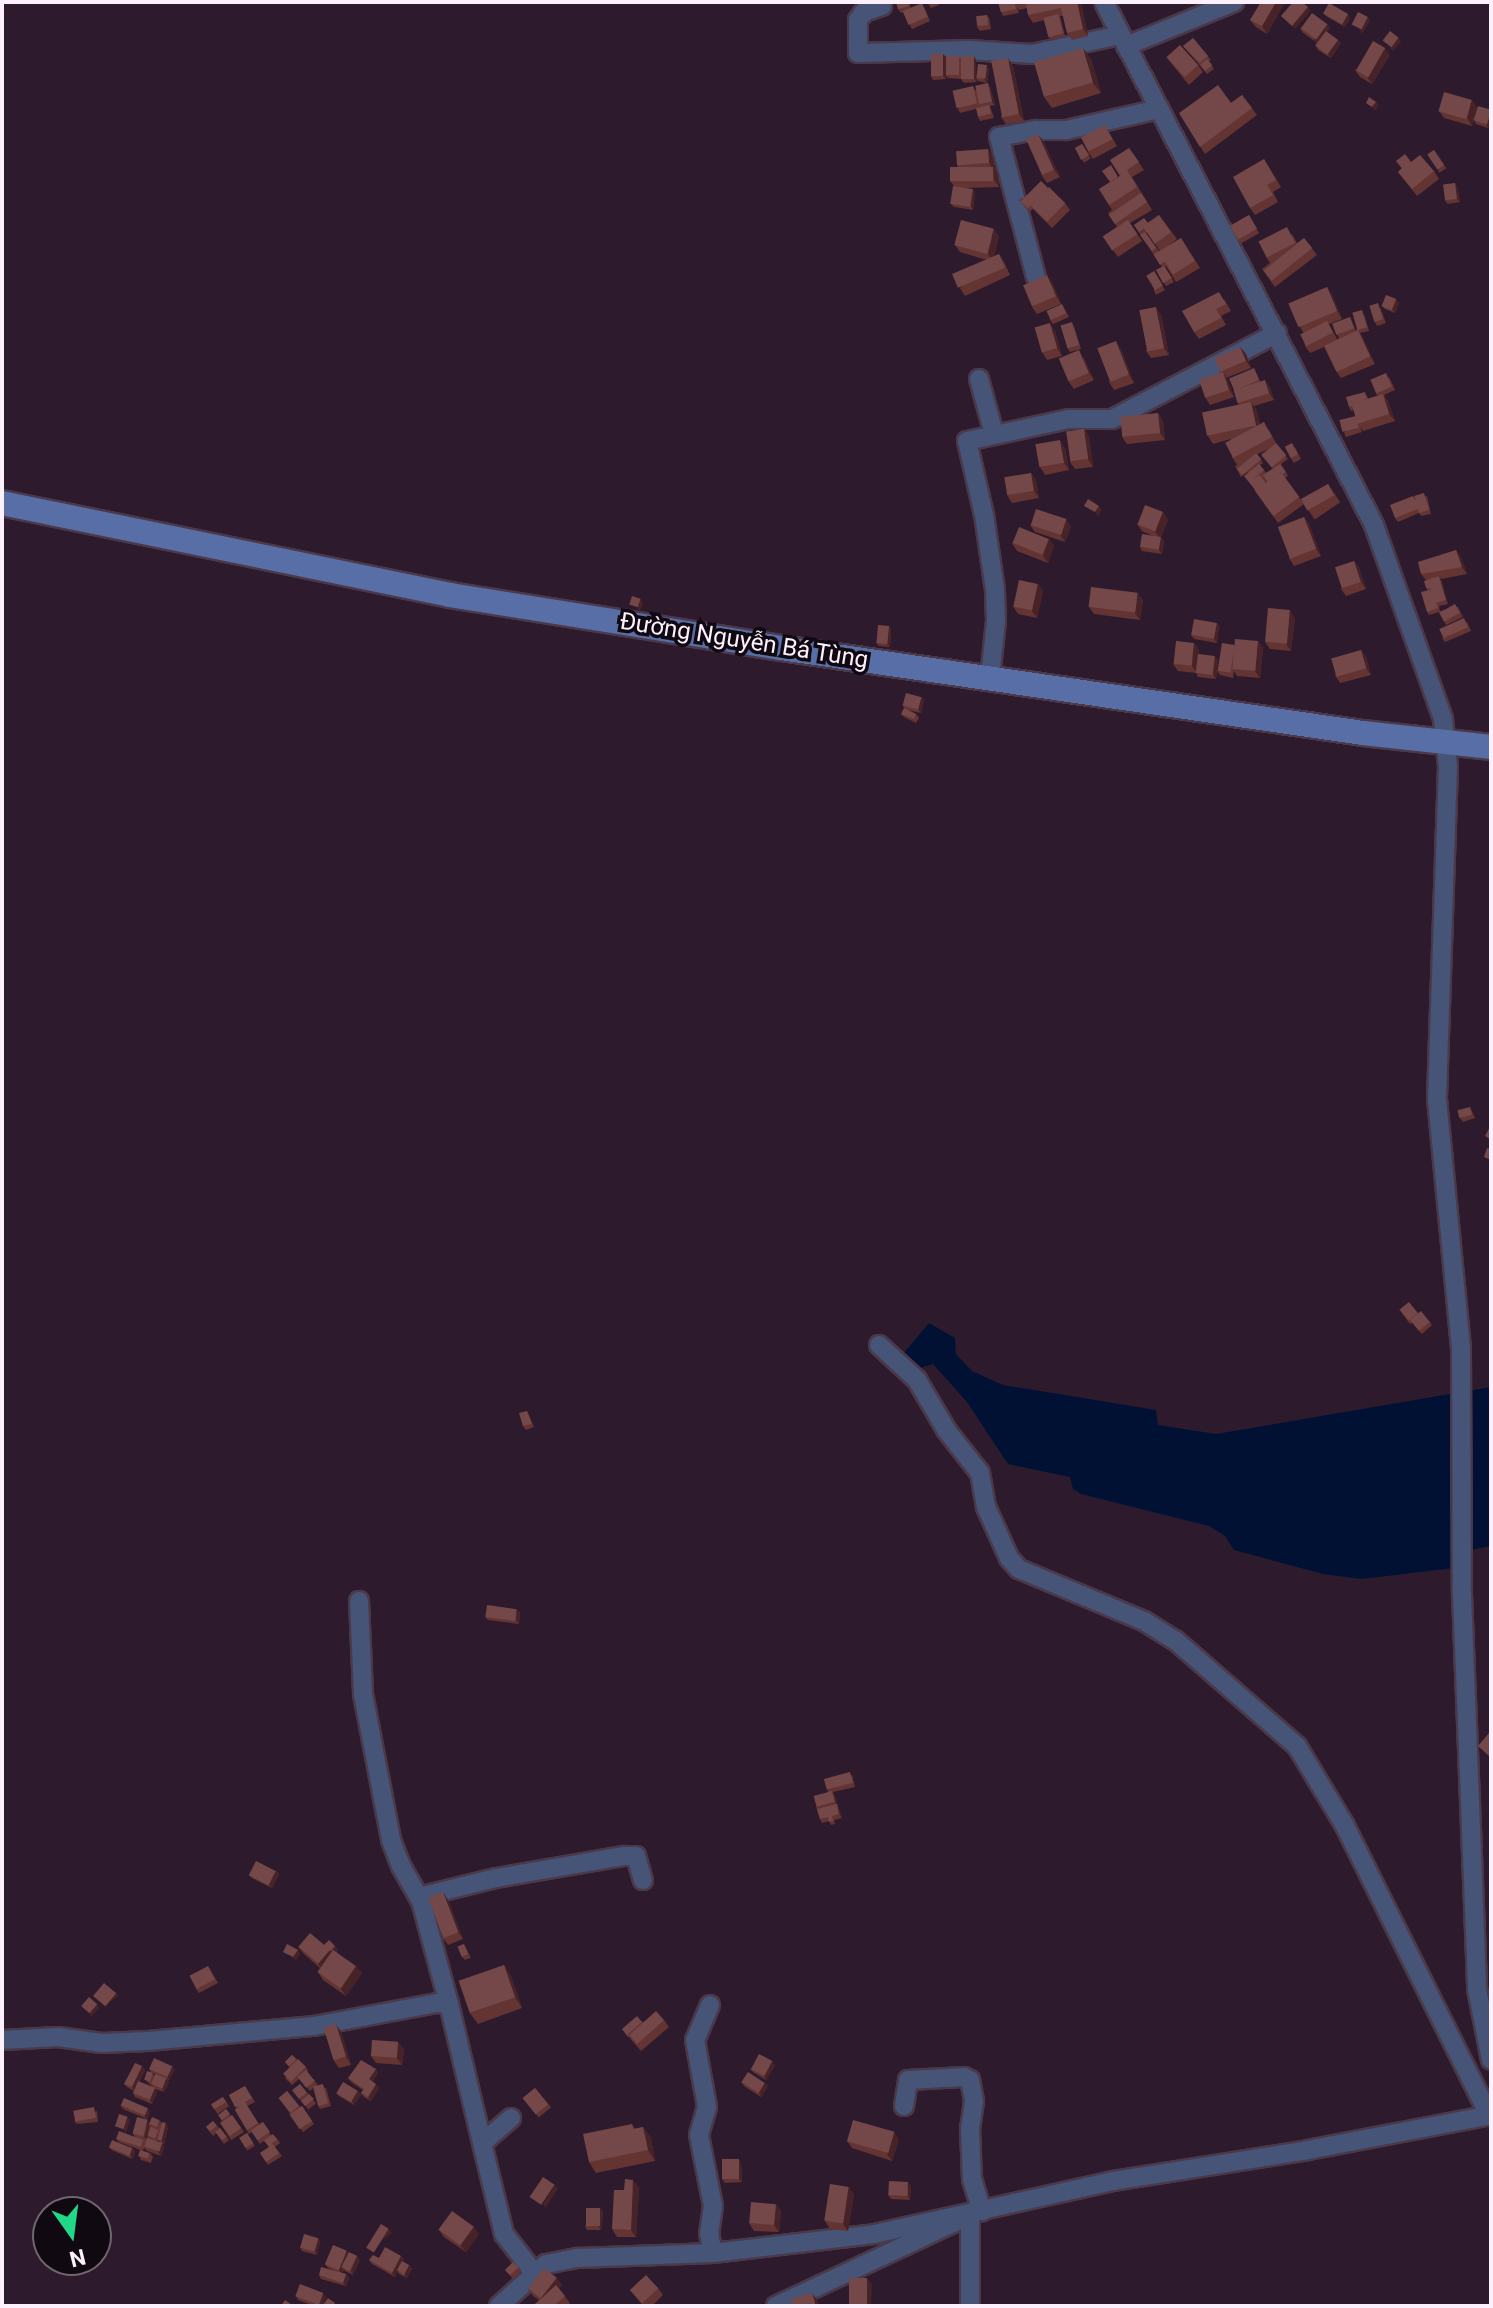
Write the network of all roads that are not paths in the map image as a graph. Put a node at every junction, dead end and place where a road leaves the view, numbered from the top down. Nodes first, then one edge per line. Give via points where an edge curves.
1 (1104, 2) edge
2 (1234, 2) edge
3 (882, 6) dead end
4 (1123, 40) junction
5 (1159, 109) junction
6 (1036, 277) edge
7 (1277, 333) junction
8 (979, 379) dead end
9 (994, 434) junction
10 (2, 503) edge
11 (983, 677) junction
12 (1446, 743) junction
13 (1491, 747) edge
14 (879, 1345) dead end
15 (359, 1601) dead end
16 (643, 1880) dead end
17 (419, 1897) junction
18 (449, 2004) junction
19 (710, 2005) dead end
20 (2, 2040) edge
21 (1491, 2060) edge
22 (904, 2106) dead end
23 (1490, 2115) edge
24 (511, 2118) dead end
25 (482, 2143) junction
26 (976, 2214) junction
27 (713, 2253) junction
28 (535, 2274) junction
29 (499, 2306) edge
30 (776, 2306) edge
31 (970, 2306) edge

1 - 4 street
2 - 4 street
3 - 4 street via 858,20 858,53 1032,54
4 - 5 street
5 - 6 street via 1066,130 999,137
5 - 7 street
7 - 9 street via 1112,419 1069,419
7 - 12 street via 1374,525 1443,719
8 - 9 street
9 - 11 street via 967,441 995,590 996,621
10 - 11 main road, Đường Nguyễn Bá Tùng via 450,595
11 - 12 main road, Đường Nguyễn Bá Tùng
12 - 13 main road, Đường Nguyễn Bá Tùng
12 - 21 street via 1437,1099 1461,1349 1462,1594 1477,1989
14 - 23 street via 917,1380 980,1473 986,1507 1019,1569 1144,1621 1175,1640 1292,1741 1333,1802
15 - 17 street via 363,1694 391,1840
16 - 17 street via 636,1856 624,1856
17 - 18 street
18 - 20 street via 314,2026 148,2041
18 - 25 street
19 - 27 street via 695,2040 707,2107 699,2135 713,2206
22 - 26 street via 908,2080 970,2080
23 - 26 street via 1113,2181
24 - 25 street
25 - 28 street via 504,2234
26 - 27 street via 874,2234
26 - 30 street
26 - 31 street
27 - 28 street via 578,2258 546,2264
28 - 29 street

